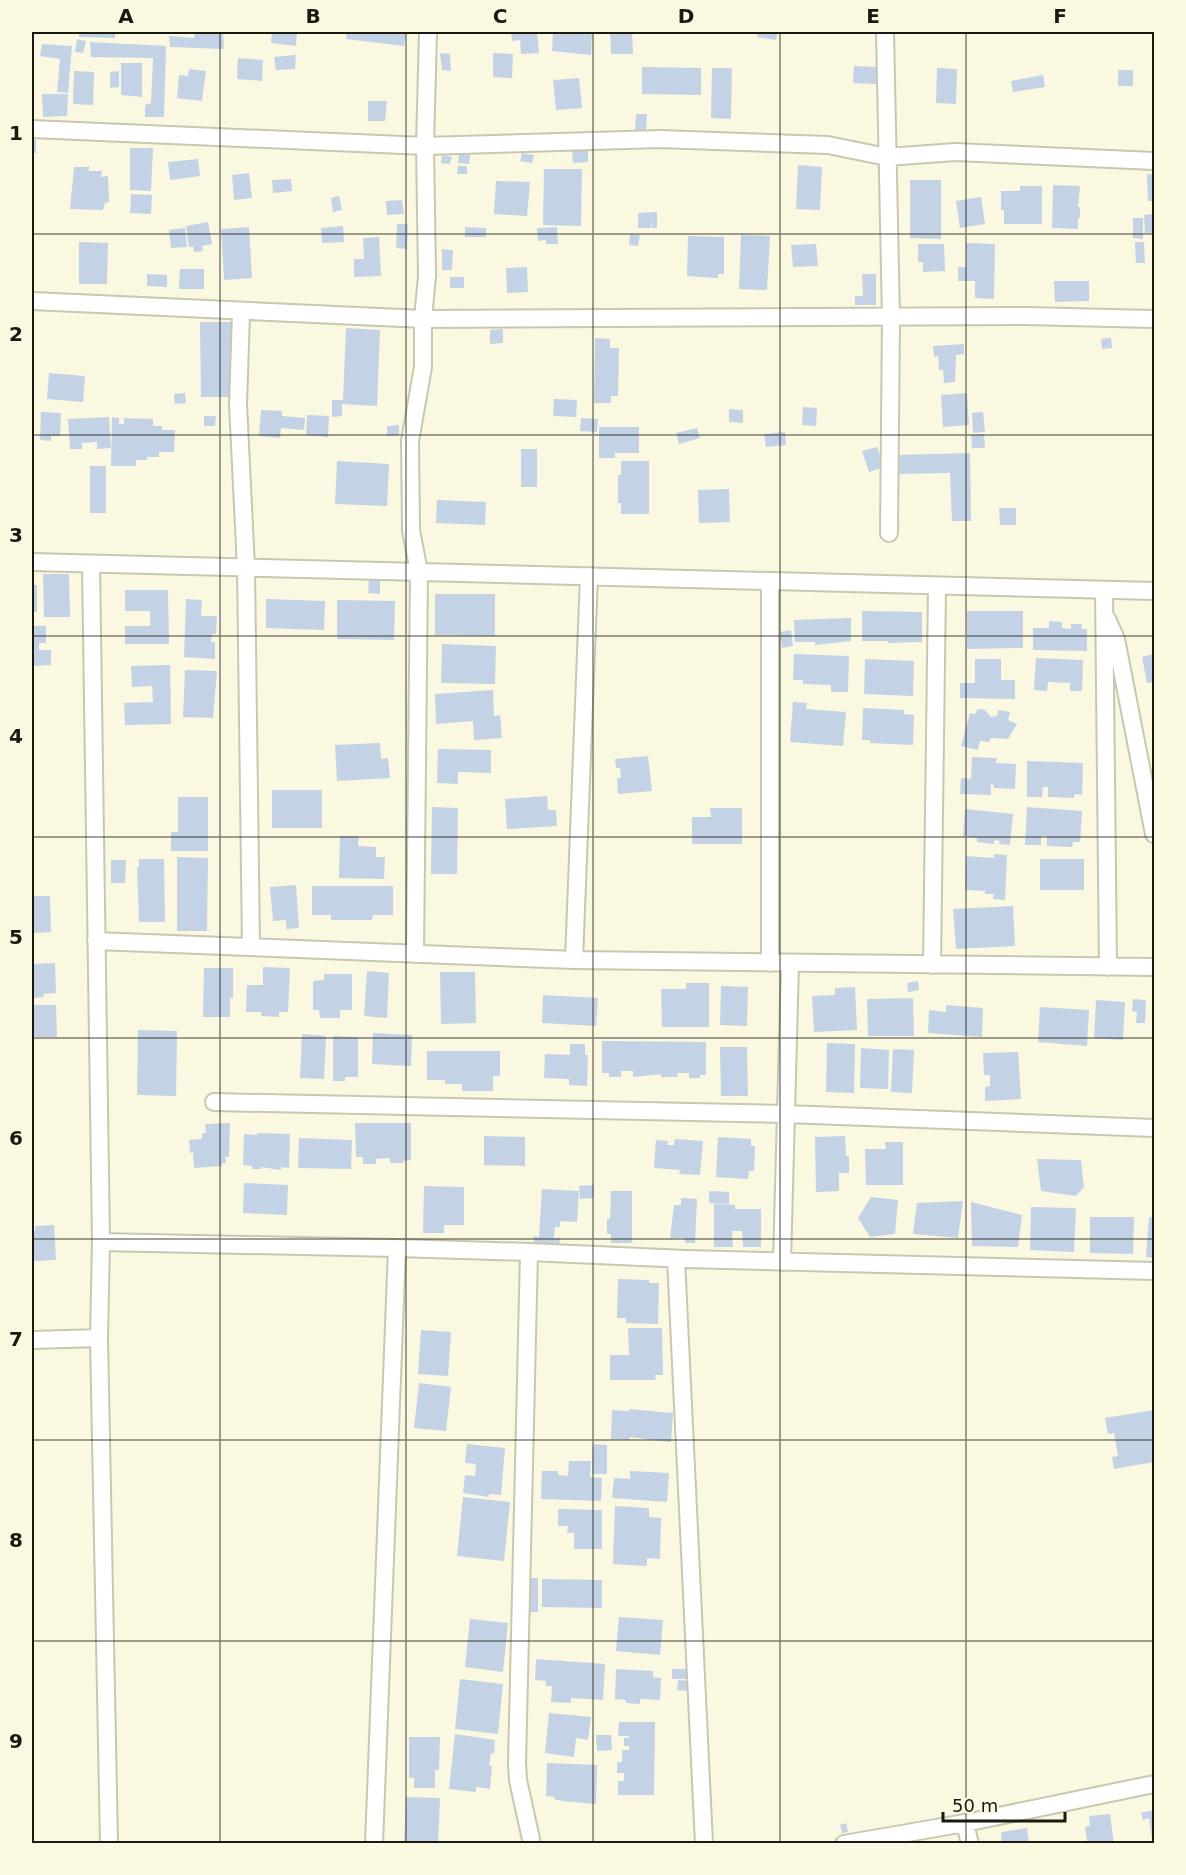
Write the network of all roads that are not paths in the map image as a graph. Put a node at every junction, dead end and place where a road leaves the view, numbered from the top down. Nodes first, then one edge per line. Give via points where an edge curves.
1 (428, 32) edge
2 (885, 32) edge
3 (32, 129) edge
4 (425, 146) junction
5 (887, 157) junction
6 (1155, 160) edge
7 (32, 302) edge
8 (245, 311) junction
9 (891, 318) junction
10 (1155, 319) edge
11 (423, 320) junction
12 (889, 533) dead end
13 (32, 562) edge
14 (91, 564) junction
15 (246, 568) junction
16 (419, 572) junction
17 (589, 576) junction
18 (770, 581) junction
19 (937, 586) junction
20 (1104, 591) junction
21 (1155, 591) edge
22 (1104, 612) junction
23 (1155, 834) edge
24 (96, 941) junction
25 (251, 947) junction
26 (415, 954) junction
27 (574, 960) junction
28 (770, 963) junction
29 (790, 963) junction
30 (932, 965) junction
31 (1108, 967) junction
32 (1155, 967) edge
33 (213, 1102) dead end
34 (786, 1114) junction
35 (1155, 1128) edge
36 (101, 1242) junction
37 (397, 1248) junction
38 (529, 1252) junction
39 (681, 1259) junction
40 (782, 1262) junction
41 (1155, 1271) edge
42 (99, 1338) junction
43 (32, 1340) edge
44 (1155, 1784) edge
45 (965, 1823) junction
46 (110, 1844) edge
47 (374, 1844) edge
48 (532, 1844) edge
49 (705, 1844) edge
50 (844, 1844) edge
51 (970, 1844) edge

1 - 4 street
2 - 5 street
3 - 4 street
4 - 5 street via 660,139 828,145
4 - 11 street via 427,276
5 - 6 street via 955,152
5 - 9 street
7 - 8 street
8 - 11 street
8 - 15 street via 238,404
9 - 10 street
9 - 11 street
9 - 12 street
11 - 16 street via 423,367 410,441 411,530
13 - 14 street
14 - 15 street
14 - 24 street
15 - 16 street
15 - 25 street
16 - 17 street
16 - 26 street
17 - 18 street
17 - 27 street
18 - 19 street
18 - 28 street
19 - 20 street
19 - 30 street
20 - 21 street
20 - 22 street
22 - 23 street via 1116,639
22 - 31 street
24 - 25 street
24 - 36 street
25 - 26 street
26 - 27 street
27 - 28 street
28 - 29 street
29 - 30 street
29 - 34 street
30 - 31 street
31 - 32 street
33 - 34 street
34 - 35 street
34 - 40 street
36 - 37 street
36 - 42 street
37 - 38 street
37 - 47 street
38 - 39 street
38 - 48 street via 517,1763
39 - 40 street
39 - 49 street
40 - 41 street
42 - 43 street
42 - 46 street
44 - 45 street
45 - 50 street
45 - 51 street

